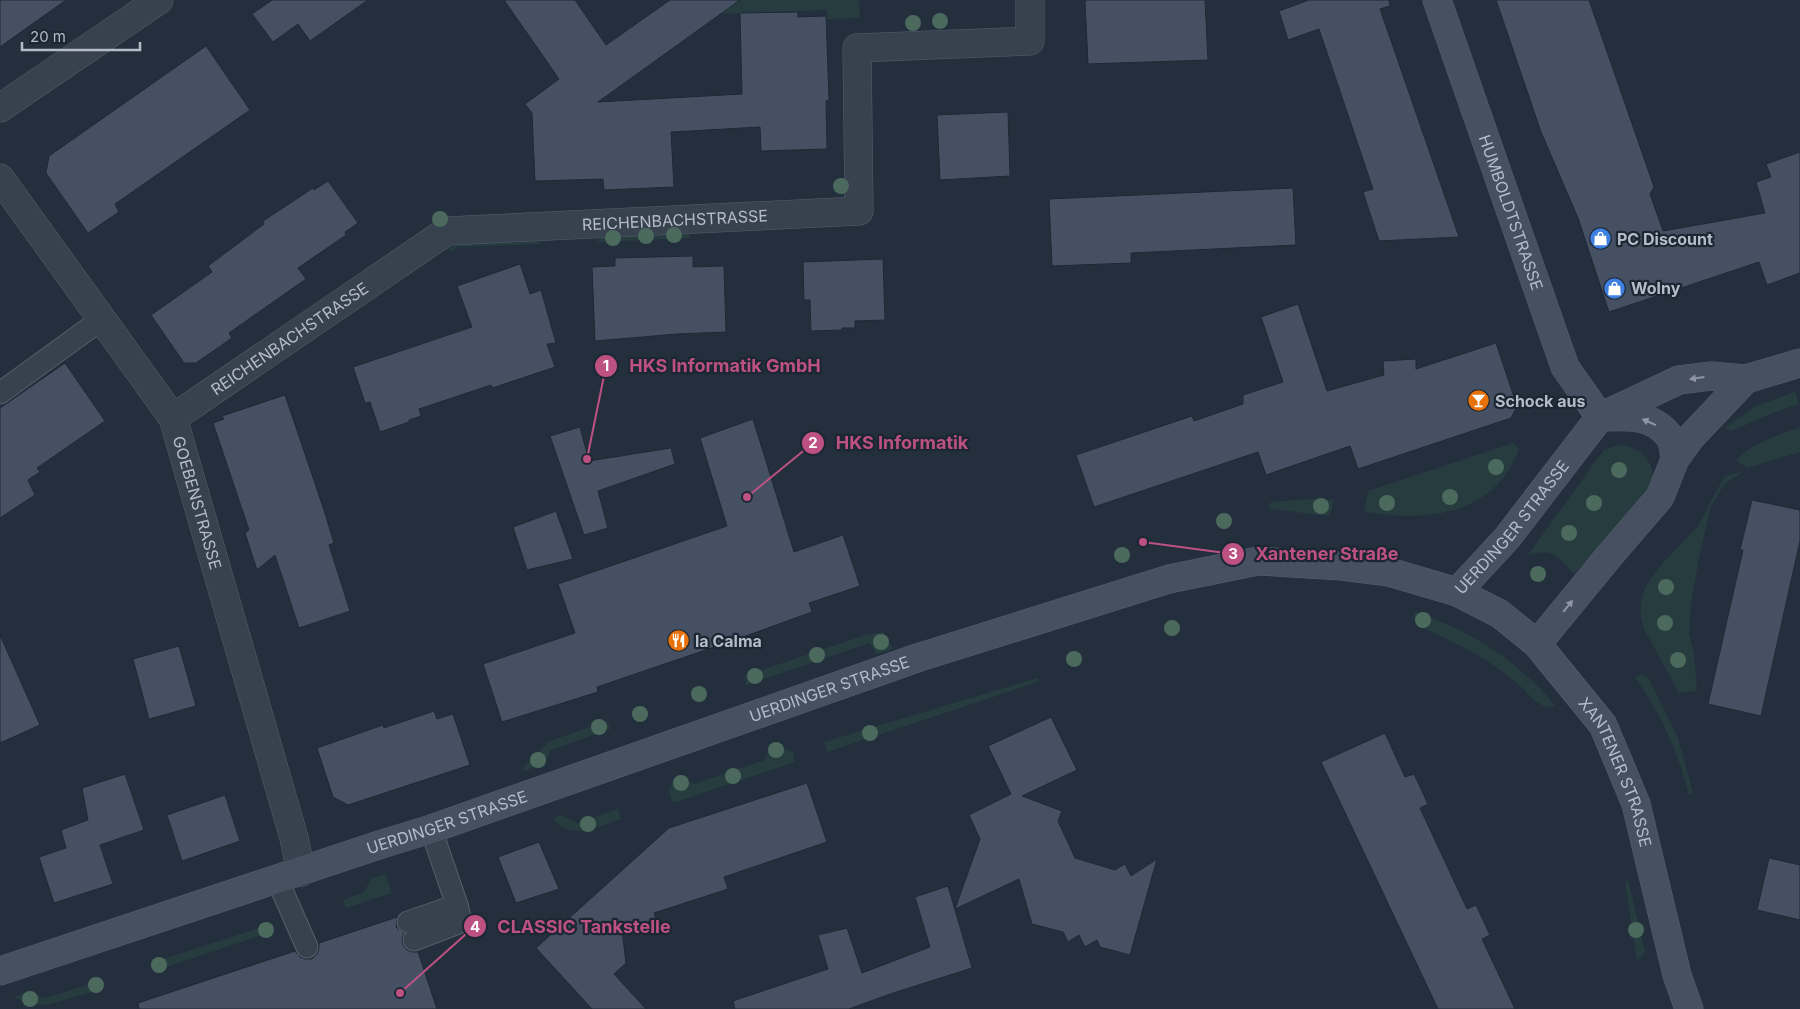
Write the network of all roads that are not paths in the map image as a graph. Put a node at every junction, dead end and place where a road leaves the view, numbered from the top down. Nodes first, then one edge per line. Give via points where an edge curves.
1 (159, 0) edge
2 (1030, 0) edge
3 (1437, 0) edge
4 (0, 108) edge
5 (0, 178) edge
6 (102, 319) junction
7 (1800, 363) edge
8 (1746, 379) junction
9 (0, 393) edge
10 (1600, 417) junction
11 (173, 418) junction
12 (1675, 459) junction
13 (1457, 592) junction
14 (1537, 644) junction
15 (431, 829) junction
16 (289, 875) junction
17 (411, 931) dead end
18 (306, 947) dead end
19 (0, 971) edge
20 (1689, 1009) edge

1 - 4 street
2 - 11 street, REICHENBACHSTRASSE via 1030,41 858,48 859,211 447,231
3 - 10 main road, HUMBOLDTSTRASSE via 1565,367
5 - 6 street, GOEBENSTRASSE
6 - 9 lane
6 - 11 street, GOEBENSTRASSE
7 - 8 main road, UERDINGER STRASSE
8 -> 10 main road, UERDINGER STRASSE via 1711,376 1679,380
8 - 12 main road via 1691,437
12 -> 10 main road via 1670,437 1653,422 1632,416
10 - 13 main road, UERDINGER STRASSE via 1507,538
11 - 16 street, GOEBENSTRASSE via 294,838
14 -> 12 main road via 1660,496
13 - 14 main road, XANTENER STRASSE via 1500,614
13 - 15 main road, UERDINGER STRASSE via 1389,572 1258,561 1169,579 917,658
14 - 20 main road, XANTENER STRASSE via 1604,725 1636,804 1677,975
15 - 16 main road, UERDINGER STRASSE
15 - 17 lane via 461,922
16 - 18 lane
16 - 19 main road, UERDINGER STRASSE

